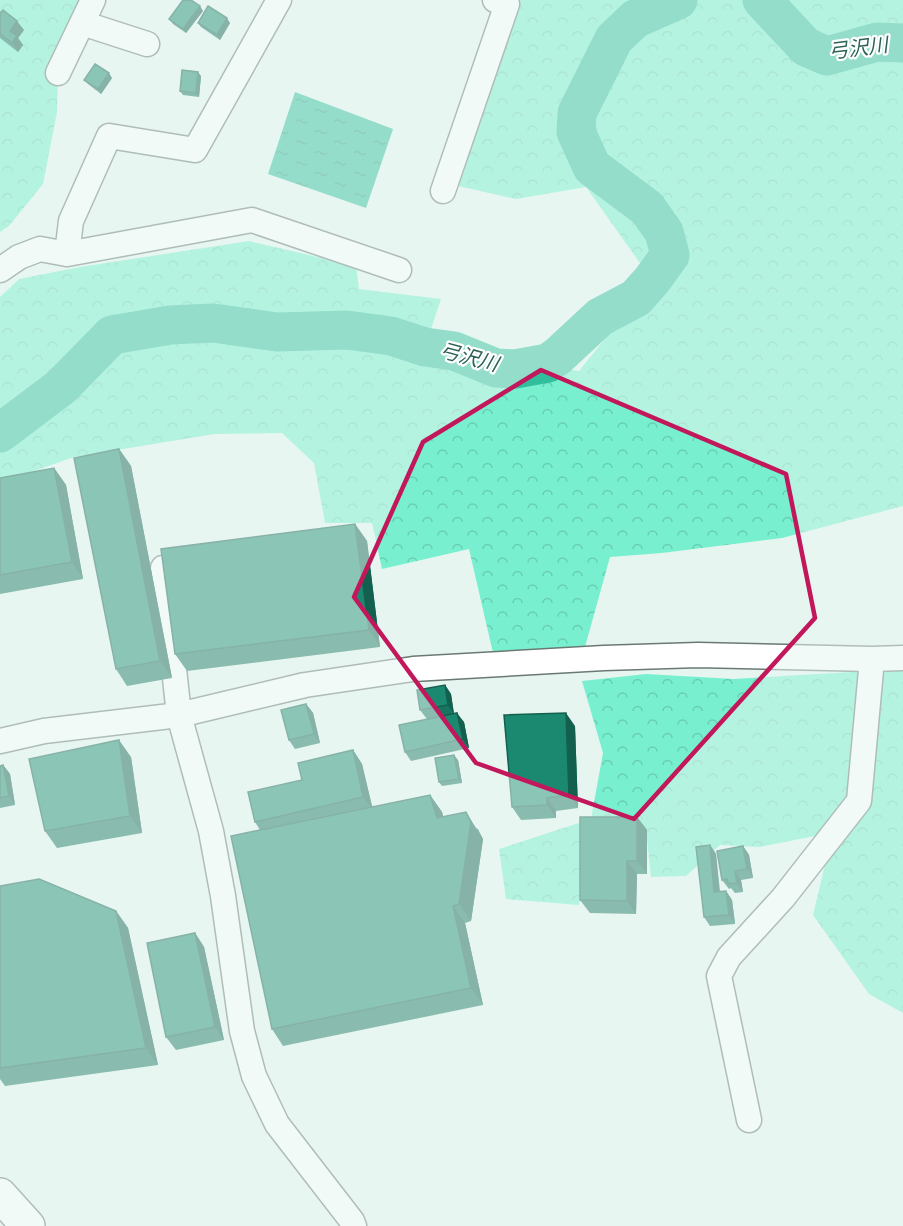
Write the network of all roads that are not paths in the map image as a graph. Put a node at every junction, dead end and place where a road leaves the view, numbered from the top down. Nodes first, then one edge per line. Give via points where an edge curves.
1 (93, 0) edge
2 (279, 0) edge
3 (495, 0) edge
4 (82, 22) junction
5 (147, 44) dead end
6 (58, 73) dead end
7 (443, 191) dead end
8 (67, 254) junction
9 (0, 270) edge
10 (399, 270) dead end
11 (163, 568) edge
12 (903, 658) edge
13 (872, 660) junction
14 (179, 715) junction
15 (0, 741) edge
16 (749, 1120) dead end
17 (0, 1195) edge
18 (28, 1226) edge
19 (354, 1226) edge

1 - 4 street
2 - 8 street via 195,150 109,136 70,220
3 - 7 street via 507,4
4 - 5 street
4 - 6 street
8 - 9 street via 40,249
8 - 10 street via 252,220
11 - 14 street
12 - 13 street
13 - 14 street via 698,655 413,669 305,685
13 - 16 street via 859,801 783,898 729,957 719,976
14 - 15 street via 44,731
14 - 19 street via 211,831 242,1031 254,1076 277,1124
17 - 18 highway

